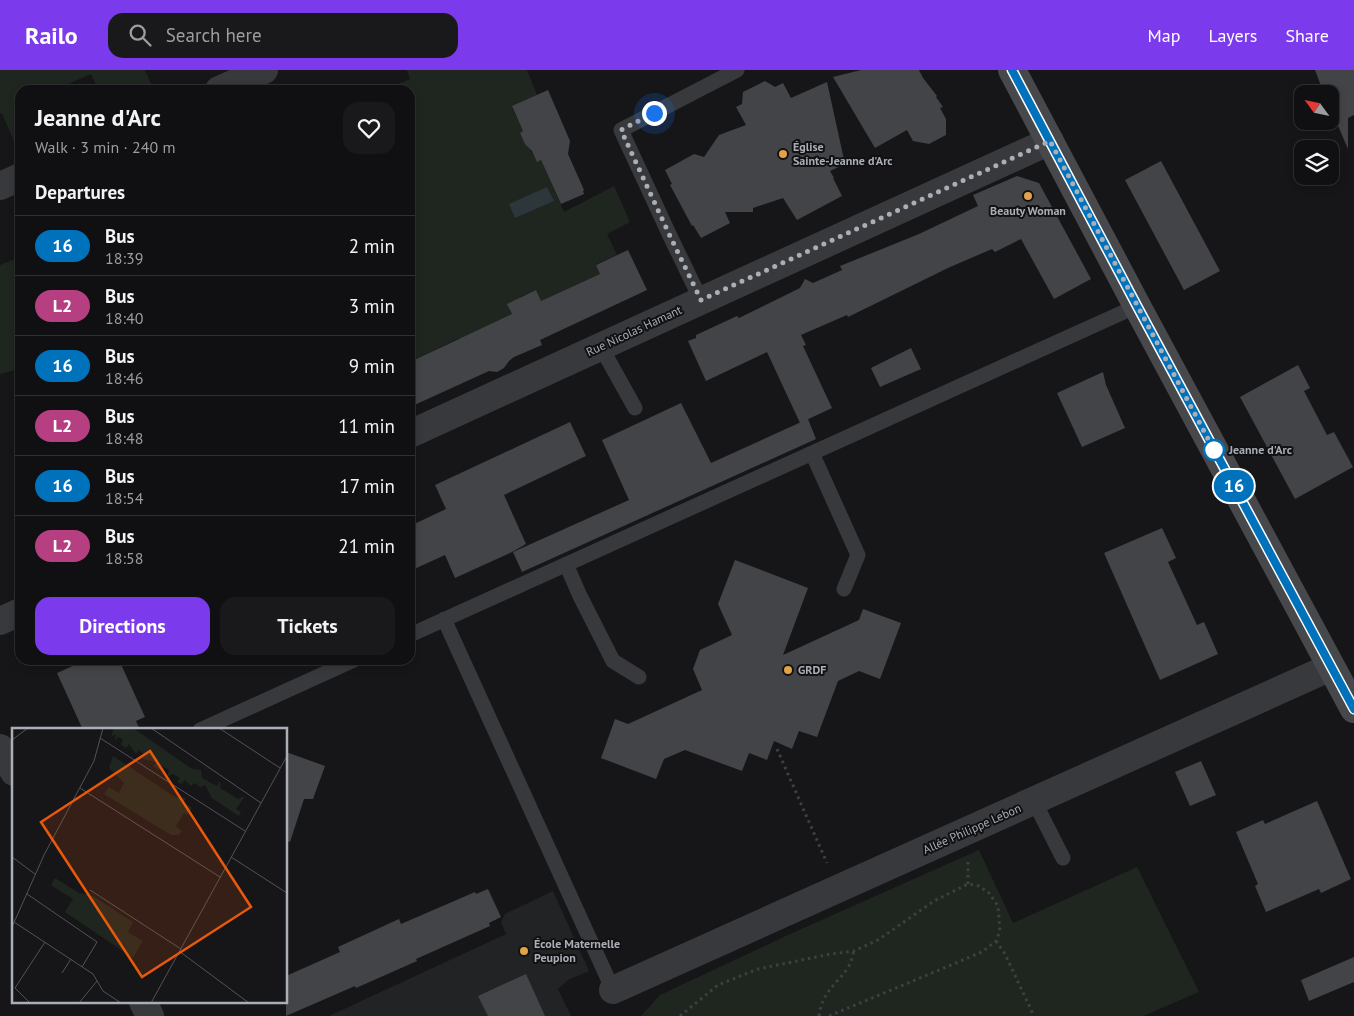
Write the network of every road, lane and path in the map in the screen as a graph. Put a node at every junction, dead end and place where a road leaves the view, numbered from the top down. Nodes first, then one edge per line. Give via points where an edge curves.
1 (264, 70) edge
2 (737, 70) edge
3 (1012, 70) edge
4 (230, 85) edge
5 (1050, 141) junction
6 (15, 179) edge
7 (0, 186) edge
8 (701, 300) junction
9 (1137, 306) junction
10 (601, 347) junction
11 (635, 408) dead end
12 (415, 432) edge
13 (812, 453) junction
14 (566, 564) junction
15 (844, 589) dead end
16 (15, 614) edge
17 (444, 619) junction
18 (0, 621) edge
19 (415, 633) edge
20 (343, 665) edge
21 (1342, 675) edge
22 (639, 677) dead end
23 (1354, 709) edge
24 (204, 728) edge
25 (0, 748) edge
26 (777, 749) dead end
27 (12, 769) edge
28 (1034, 800) junction
29 (1063, 858) dead end
30 (838, 889) junction
31 (996, 941) junction
32 (854, 951) junction
33 (613, 990) joint
34 (144, 1004) edge
35 (150, 1016) edge
36 (680, 1016) edge
37 (819, 1016) edge
38 (830, 1016) edge
39 (1034, 1016) edge

1 - 4 street
2 - 8 lane via 621,130
3 - 5 main road
5 - 8 street, Rue Nicolas Hamant
5 - 9 main road
6 - 7 street
8 - 10 street, Rue Nicolas Hamant
9 - 13 lane
9 - 21 main road
10 - 11 lane
10 - 12 street, Rue Nicolas Hamant
13 - 14 lane
13 - 15 lane via 858,555
14 - 17 lane
14 - 22 lane via 613,660
16 - 18 street
17 - 19 lane
17 - 33 lane
20 - 24 lane
21 - 23 main road
21 - 28 street, Allée Philippe Lebon
25 - 27 street
26 - 30 path
28 - 29 lane
28 - 30 street, Allée Philippe Lebon
30 - 33 street, Allée Philippe Lebon
31 - 32 path via 1000,931 998,906 989,893 968,884 934,900 878,940
31 - 38 path via 982,952
31 - 39 path
32 - 36 path via 758,969 718,985
32 - 37 path via 849,968 820,1005
34 - 35 street

